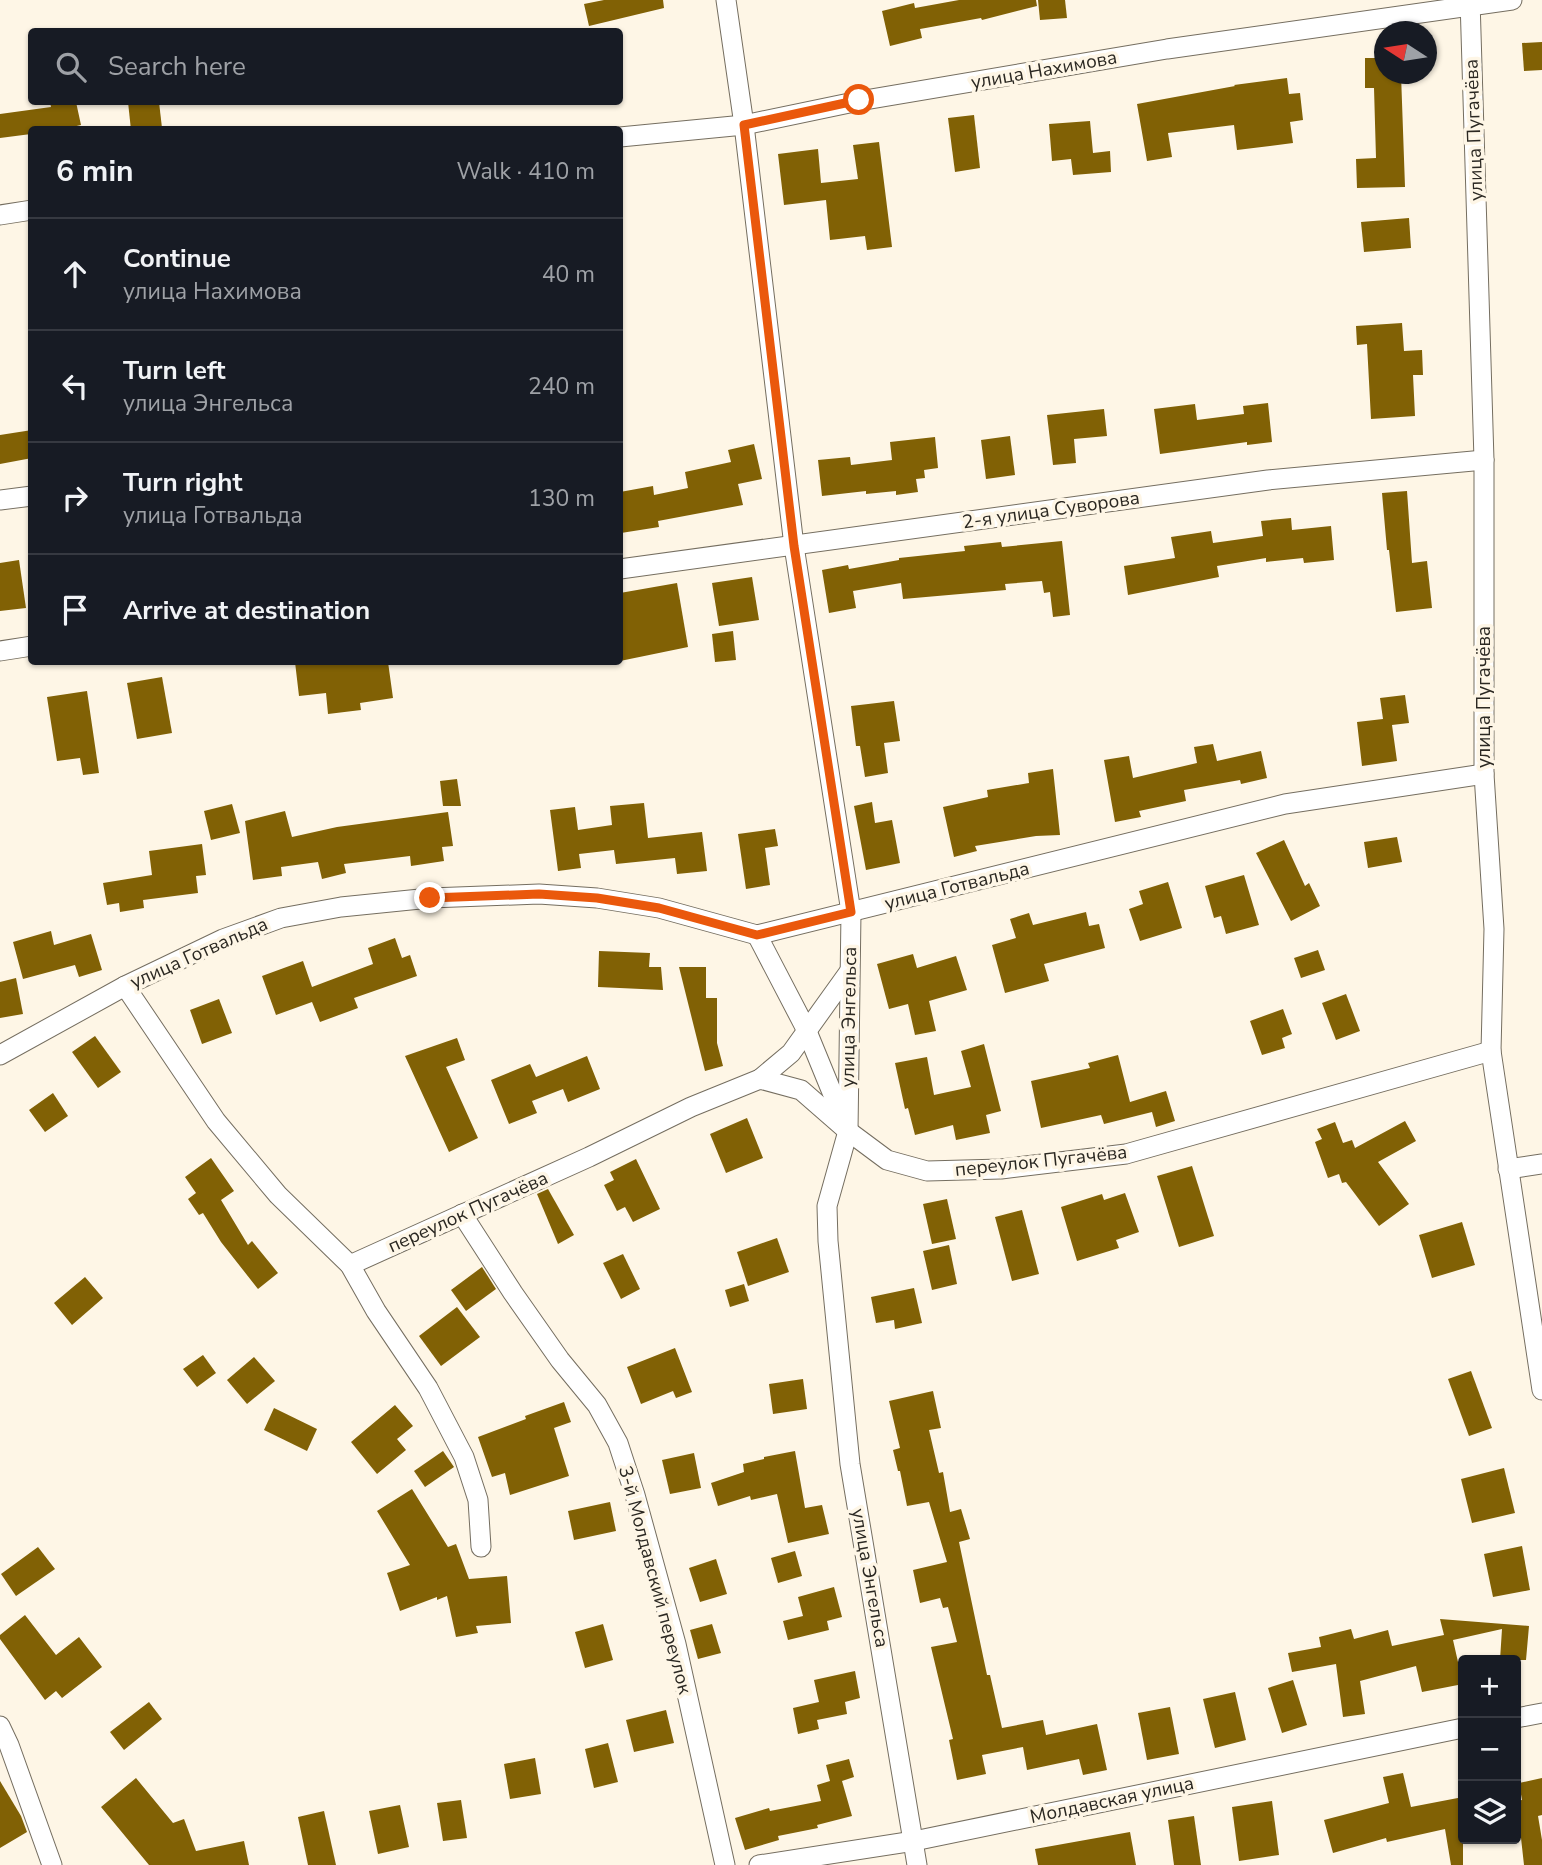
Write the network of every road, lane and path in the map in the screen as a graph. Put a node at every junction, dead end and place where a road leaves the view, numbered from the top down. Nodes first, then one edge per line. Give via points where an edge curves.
1 (726, 0) edge
2 (1512, 0) edge
3 (1470, 3) edge
4 (744, 125) junction
5 (623, 137) edge
6 (28, 211) edge
7 (0, 215) edge
8 (1485, 460) junction
9 (28, 496) edge
10 (0, 500) edge
11 (794, 546) junction
12 (623, 569) edge
13 (28, 647) edge
14 (0, 651) edge
15 (1484, 774) junction
16 (851, 912) junction
17 (757, 935) junction
18 (849, 972) junction
19 (125, 986) junction
20 (806, 1029) junction
21 (1491, 1051) junction
22 (0, 1055) edge
23 (760, 1079) junction
24 (848, 1131) junction
25 (1542, 1164) edge
26 (1507, 1169) junction
27 (462, 1214) junction
28 (350, 1265) junction
29 (1542, 1390) edge
30 (481, 1547) dead end
31 (1542, 1713) edge
32 (1521, 1717) edge
33 (0, 1726) edge
34 (1458, 1729) edge
35 (914, 1841) junction
36 (52, 1865) edge
37 (725, 1865) edge
38 (759, 1865) edge
39 (917, 1865) edge

1 - 4 street, улица Энгельса
2 - 3 street, улица Нахимова
3 - 4 street, улица Нахимова via 859,100
3 - 8 street, улица Пугачёва
4 - 5 street, улица Нахимова
4 - 11 street, улица Энгельса
6 - 7 street
8 - 11 street, 2-я улица Суворова via 1268,480
8 - 15 street, улица Пугачёва
9 - 10 street
11 - 12 street, 2-я улица Суворова
11 - 16 street, улица Энгельса
13 - 14 street
15 - 16 street, улица Готвальда via 1285,804
15 - 21 street, улица Пугачёва via 1493,929
16 - 17 street, улица Готвальда
16 - 18 street, улица Энгельса
17 - 19 street, улица Готвальда via 659,908 597,898 539,894 430,898 281,918 223,939
17 - 20 street
18 - 20 street
18 - 24 street, улица Энгельса
19 - 22 street, улица Готвальда
19 - 28 street via 216,1121 278,1195
20 - 23 street via 791,1052
20 - 24 street
21 - 24 street, переулок Пугачёва via 1126,1154 1001,1169 927,1171 887,1160
21 - 26 street, улица Пугачёва
23 - 24 street, переулок Пугачёва via 801,1090
23 - 27 street, переулок Пугачёва
24 - 35 street, улица Энгельса via 827,1206 828,1241 850,1464
25 - 26 street
26 - 29 street, улица Пугачёва
27 - 28 street, переулок Пугачёва
27 - 37 street, 3-й Молдавский переулок via 560,1360 597,1405 618,1443 676,1644
28 - 30 street via 428,1388 464,1457 478,1500
31 - 32 street
33 - 36 street
34 - 35 street, Молдавская улица
35 - 38 street, Молдавская улица
35 - 39 street, улица Энгельса

